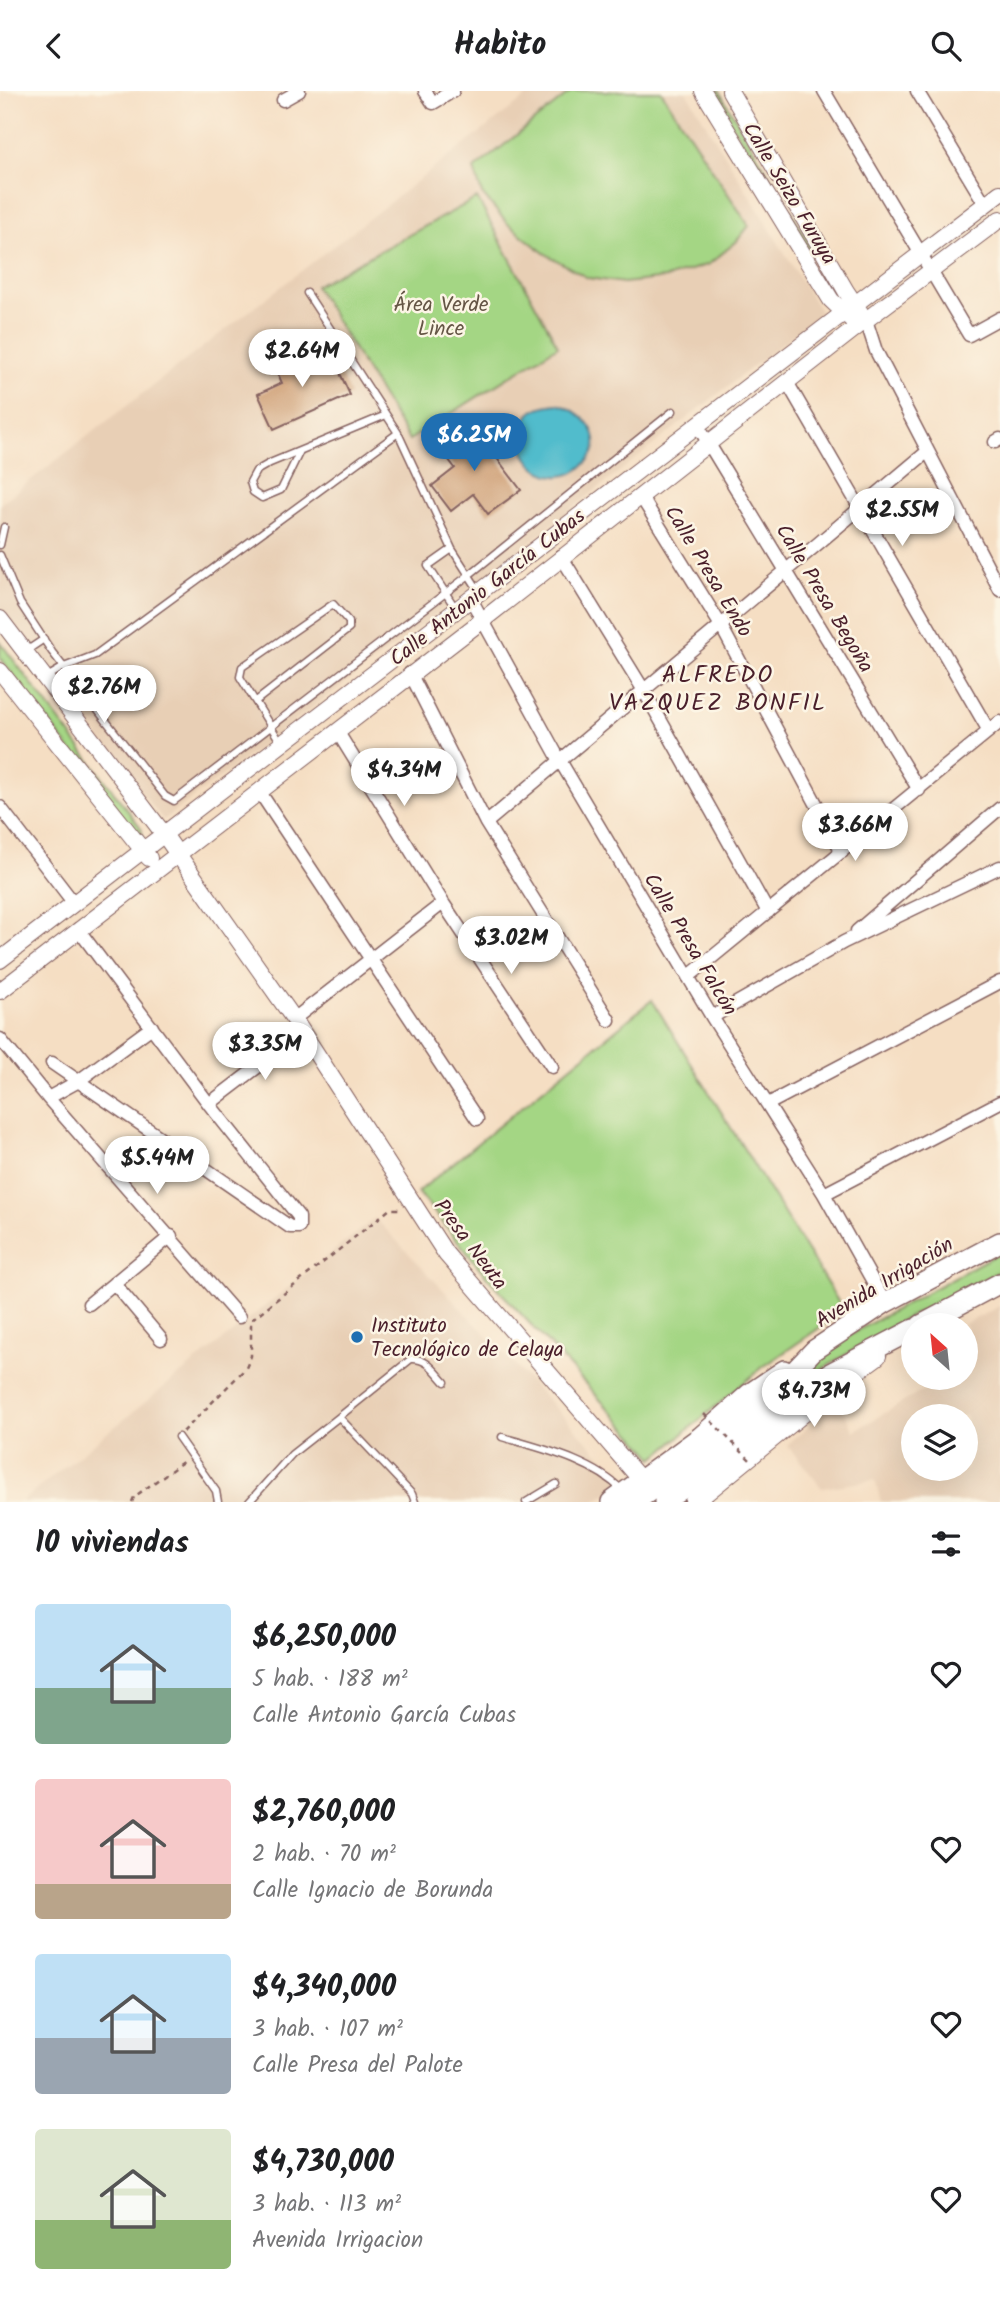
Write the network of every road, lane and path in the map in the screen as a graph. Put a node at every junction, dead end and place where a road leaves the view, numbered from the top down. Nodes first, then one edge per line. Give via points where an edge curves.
1 (299, 91) edge
2 (425, 91) edge
3 (453, 91) edge
4 (703, 91) edge
5 (730, 91) edge
6 (824, 91) edge
7 (917, 91) edge
8 (283, 100) dead end
9 (1000, 193) edge
10 (985, 204) junction
11 (1000, 219) edge
12 (921, 255) junction
13 (931, 271) junction
14 (307, 292) dead end
15 (850, 310) junction
16 (1000, 318) edge
17 (862, 323) junction
18 (787, 382) junction
19 (673, 411) dead end
20 (386, 415) junction
21 (698, 426) junction
22 (398, 433) junction
23 (708, 442) junction
24 (300, 451) junction
25 (928, 451) junction
26 (640, 495) junction
27 (859, 507) junction
28 (4, 527) dead end
29 (0, 545) edge
30 (452, 549) junction
31 (0, 555) edge
32 (561, 556) junction
33 (785, 569) junction
34 (469, 575) junction
35 (1000, 590) edge
36 (446, 593) junction
37 (476, 596) junction
38 (457, 610) junction
39 (0, 619) edge
40 (484, 619) junction
41 (720, 624) junction
42 (44, 639) junction
43 (25, 652) junction
44 (64, 667) junction
45 (0, 671) edge
46 (410, 673) junction
47 (45, 679) junction
48 (643, 689) junction
49 (256, 701) junction
50 (1000, 722) edge
51 (271, 726) junction
52 (337, 731) junction
53 (989, 731) junction
54 (282, 744) junction
55 (559, 759) junction
56 (919, 790) junction
57 (259, 791) junction
58 (0, 807) edge
59 (1000, 808) edge
60 (486, 823) junction
61 (163, 833) junction
62 (142, 850) junction
63 (842, 852) junction
64 (177, 853) junction
65 (1000, 867) edge
66 (157, 868) junction
67 (73, 902) junction
68 (443, 903) junction
69 (768, 912) junction
70 (78, 929) junction
71 (844, 942) junction
72 (1, 957) edge
73 (372, 960) junction
74 (688, 977) junction
75 (1000, 982) edge
76 (0, 991) edge
77 (712, 1017) junction
78 (609, 1020) dead end
79 (298, 1026) junction
80 (152, 1027) junction
81 (0, 1039) edge
82 (52, 1063) dead end
83 (552, 1067) dead end
84 (77, 1081) junction
85 (48, 1098) junction
86 (1000, 1102) edge
87 (209, 1104) junction
88 (768, 1104) junction
89 (477, 1119) dead end
90 (824, 1194) junction
91 (401, 1209) dead end
92 (171, 1236) junction
93 (1000, 1242) edge
94 (114, 1283) junction
95 (1000, 1283) edge
96 (885, 1303) junction
97 (89, 1304) dead end
98 (944, 1313) edge
99 (239, 1317) dead end
100 (901, 1335) edge
101 (901, 1338) edge
102 (161, 1339) dead end
103 (814, 1350) junction
104 (445, 1382) dead end
105 (704, 1414) dead end
106 (339, 1417) junction
107 (178, 1437) joint
108 (502, 1437) dead end
109 (716, 1455) junction
110 (192, 1456) junction
111 (753, 1463) dead end
112 (641, 1480) junction
113 (556, 1484) dead end
114 (624, 1499) edge
115 (132, 1502) edge
116 (218, 1502) edge
117 (249, 1502) edge
118 (415, 1502) edge
119 (526, 1502) edge
120 (664, 1502) edge
121 (694, 1502) edge

1 - 8 street
2 - 3 street via 433,103
4 - 15 street, Calle Seizo Furuya via 831,300
5 - 15 street, Calle Seizo Furuya
6 - 12 street
7 - 10 street
9 - 10 street, Calle Antonio García Cubas
10 - 12 street, Calle Antonio García Cubas
11 - 13 street, Calle Antonio García Cubas
12 - 13 street
12 - 15 street, Calle Antonio García Cubas
13 - 16 street via 969,335
13 - 17 street, Calle Antonio García Cubas
14 - 20 lane
15 - 17 street
15 - 21 street, Calle Antonio García Cubas
17 - 18 street, Calle Antonio García Cubas
17 - 25 street
18 - 23 street, Calle Antonio García Cubas
18 - 27 street
19 - 34 lane
20 - 22 lane
20 - 24 lane
21 - 23 street, Calle Presa Begoña
21 - 37 street, Calle Antonio García Cubas
22 - 30 lane
22 - 44 lane via 95,655
23 - 26 street, Calle Antonio García Cubas
23 - 33 street, Calle Presa Begoña
24 - 24 lane via 256,471 250,482 253,492 262,499 281,490
25 - 27 street
25 - 35 street
26 - 32 street, Calle Antonio García Cubas
26 - 41 street, Calle Presa Endo
27 - 33 street
27 - 53 street
28 - 29 lane
30 - 34 lane
30 - 36 lane via 428,566
31 - 42 lane via 20,603
32 - 40 street, Calle Antonio García Cubas
32 - 48 street
33 - 41 street
33 - 56 street, Calle Presa Begoña
34 - 36 lane
34 - 37 lane
36 - 38 lane
36 - 51 lane
37 - 38 street, Calle Antonio García Cubas
37 - 40 street, Calle Presa Falcón
38 - 54 street, Calle Antonio García Cubas
39 - 43 street, Presa Neuta
40 - 46 street, Calle Antonio García Cubas
40 - 55 street, Calle Presa Falcón
41 - 48 street
41 - 63 street, Calle Presa Endo
42 - 43 lane
42 - 44 lane
43 - 47 street, Presa Neuta
44 - 47 lane
44 - 51 lane via 165,796 174,801
45 - 62 street
46 - 52 street, Calle Antonio García Cubas
46 - 60 street
47 - 61 street, Presa Neuta
48 - 55 street
48 - 69 street
49 - 49 lane via 240,677 242,667 333,604 349,622 349,629
49 - 51 lane
50 - 53 street
51 - 54 lane
52 - 57 street, Calle Antonio García Cubas
52 - 68 street
53 - 56 street
54 - 61 street, Calle Antonio García Cubas
55 - 60 street
55 - 74 street, Calle Presa Falcón
56 - 63 street
57 - 64 street, Calle Antonio García Cubas
57 - 73 street
58 - 67 street
59 - 71 street
60 - 78 street
61 - 62 street, Calle Antonio García Cubas
61 - 64 street, Presa Neuta
62 - 66 street
62 - 67 street, Calle Antonio García Cubas
63 - 69 street
64 - 66 street, Calle Antonio García Cubas
64 - 79 street, Presa Neuta
65 - 71 street
66 - 70 street, Calle Antonio García Cubas
67 - 72 street, Calle Antonio García Cubas
68 - 73 street
68 - 83 street
69 - 74 street
70 - 76 street, Calle Antonio García Cubas
70 - 80 street
71 - 77 street
73 - 79 street
73 - 89 street
74 - 77 street, Calle Presa Falcón
75 - 88 street
77 - 88 street, Calle Presa Falcón
79 - 87 street
79 - 112 street, Presa Neuta via 446,1254
80 - 84 street
80 - 87 street
81 - 85 street
82 - 84 street
84 - 85 street
84 - 87 street via 290,1227 299,1227 299,1217
85 - 92 street
86 - 90 street
88 - 90 street, Calle Presa Falcón
90 - 96 street, Calle Presa Falcón
91 - 107 path via 390,1209 251,1321 251,1356 246,1368
92 - 94 street
92 - 99 street
93 - 96 main road, Avenida Irrigación
94 - 97 street
94 - 102 street
95 - 98 main road
96 - 103 main road, Avenida Irrigación
100 - 109 main road, Avenida Irrigación via 830,1373
101 - 121 main road
103 - 109 main road, Avenida Irrigación
103 - 112 main road via 750,1393
104 - 106 lane via 427,1362 411,1359
105 - 111 path, bridge
106 - 117 lane via 292,1454
106 - 118 lane
107 - 110 lane
108 - 114 lane via 561,1454 613,1481
109 - 114 main road, Avenida Irrigación
109 - 120 main road, Avenida Irrigación
110 - 115 path
110 - 116 lane via 219,1496
112 - 114 main road
113 - 119 lane

